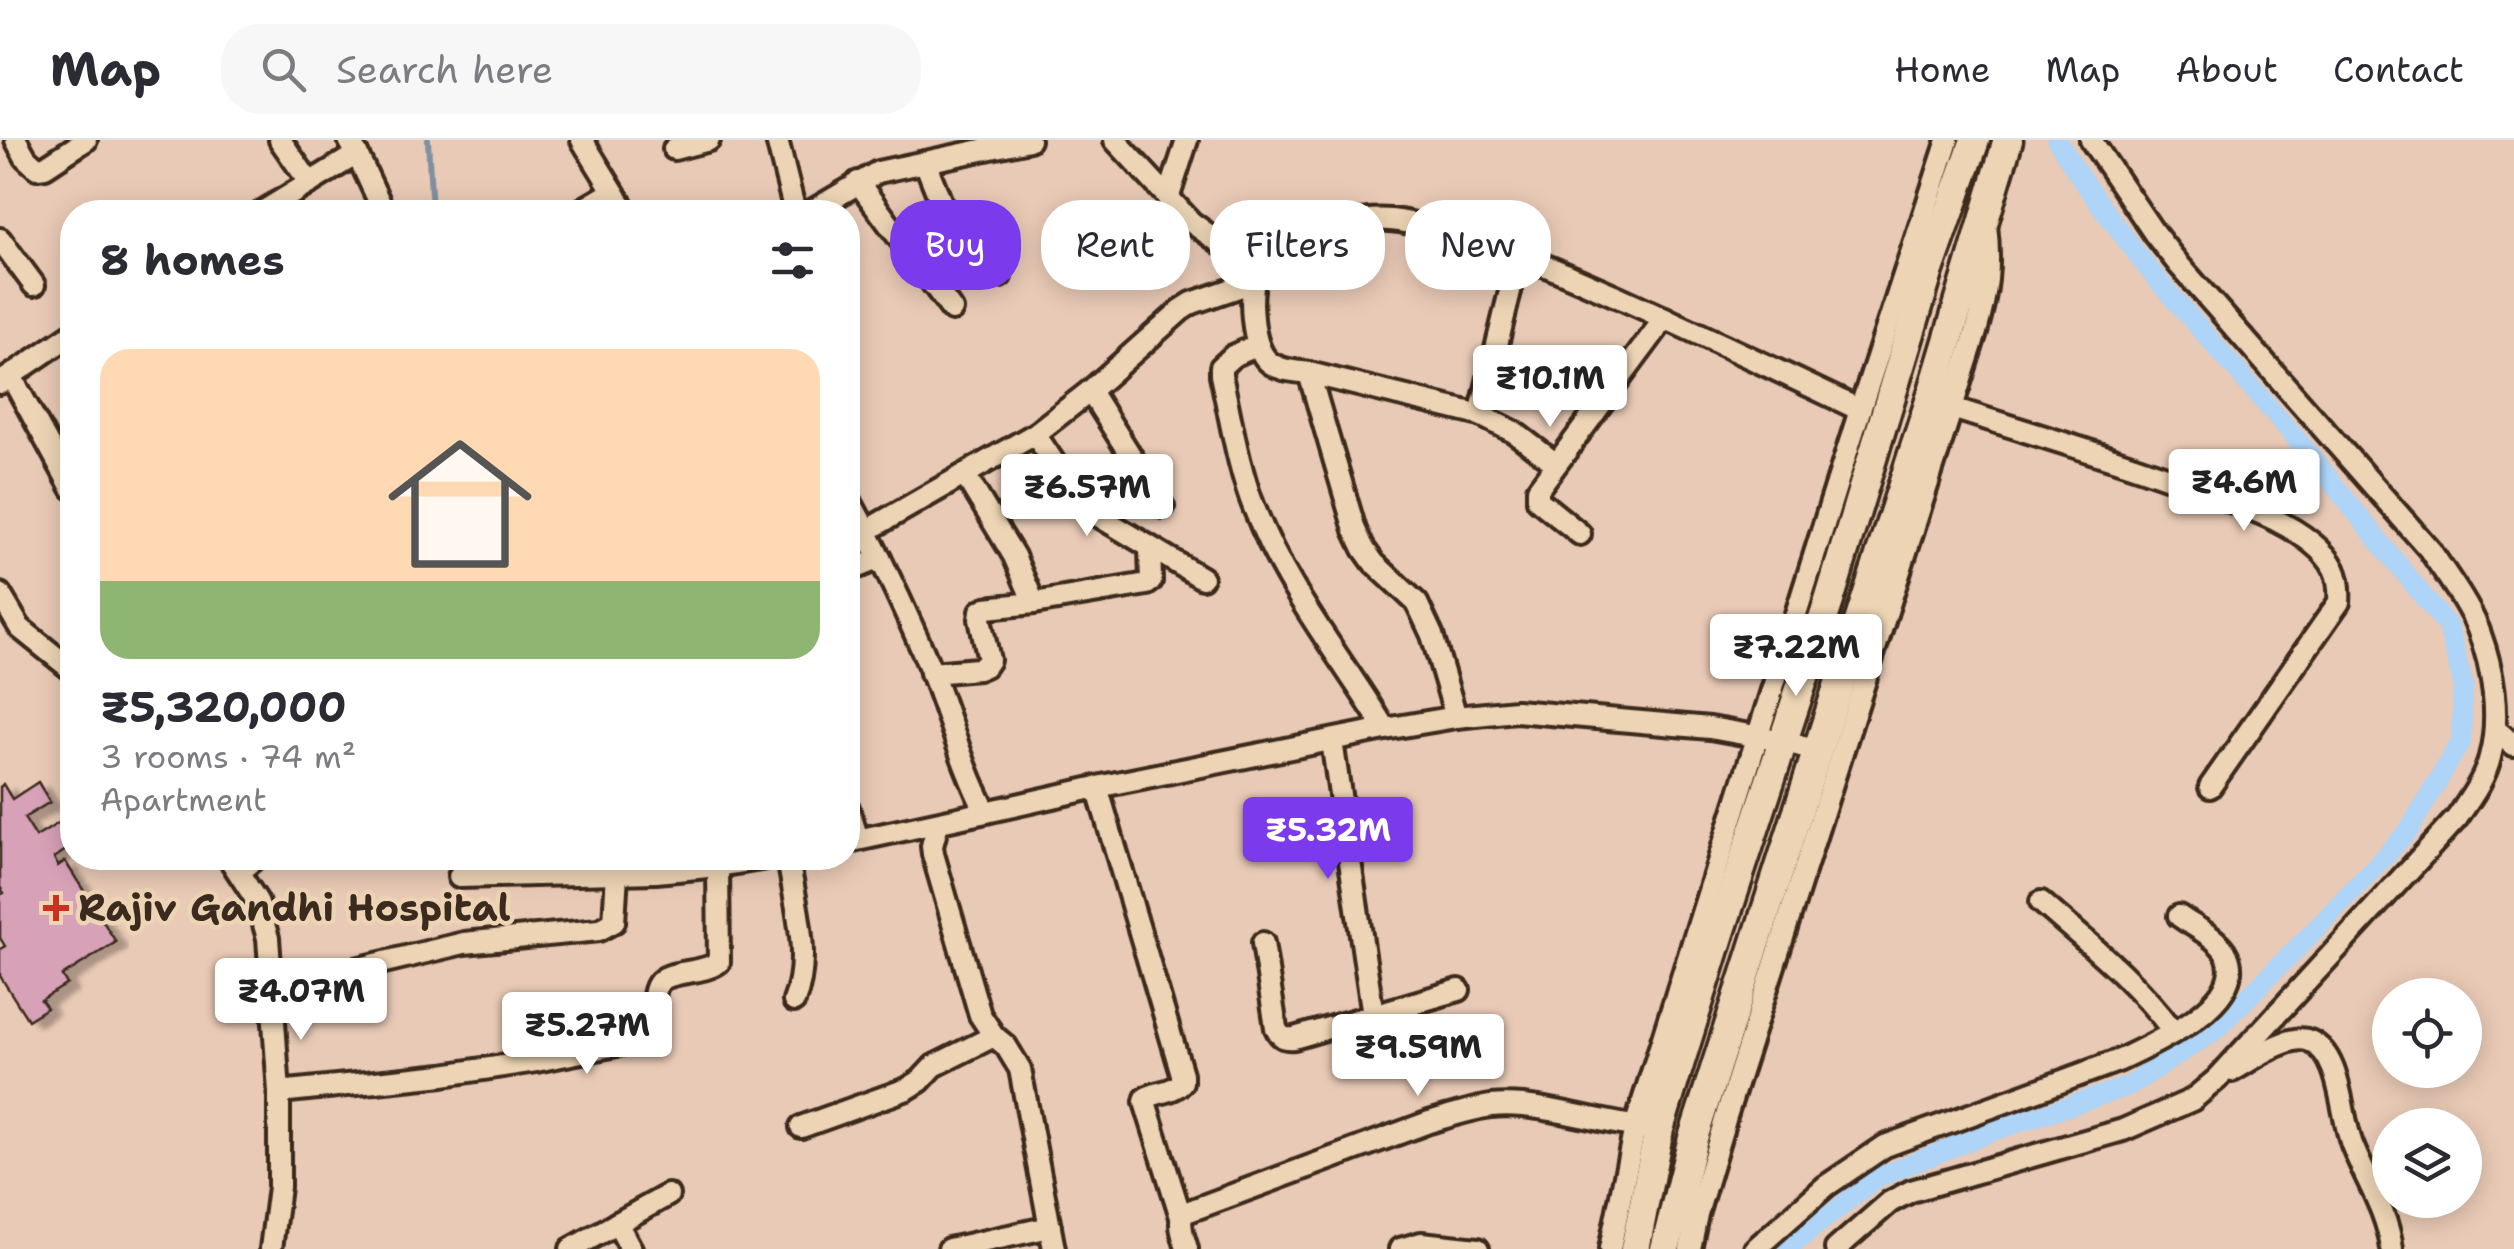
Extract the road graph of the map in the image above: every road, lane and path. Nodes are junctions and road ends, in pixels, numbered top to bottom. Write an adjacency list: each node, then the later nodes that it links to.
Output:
1 (16, 140): 2 (street)
2 (86, 140)
3 (280, 140): 18 (street)
4 (582, 140): 19 (street)
5 (709, 140): 15 (street)
6 (777, 140): 25 (street)
7 (1029, 140): 16 (street)
8 (1115, 140): 20 (street)
9 (1186, 140): 20 (street)
10 (1948, 140): 44 (street)
11 (1975, 140): 65 (highway)
12 (2008, 140): 28 (highway)
13 (2092, 140): 64 (street)
14 (353, 147): 18 (street); 22 (street)
15 (674, 149)
16 (925, 162): 17 (street); 27 (street)
17 (858, 182): 26 (street); 36 (street)
18 (310, 183): 21 (street)
19 (612, 192): 23 (street); 24 (street)
20 (1168, 199): 29 (street)
21 (282, 200)
22 (378, 200)
23 (598, 200)
24 (618, 200)
25 (793, 200)
26 (829, 200)
27 (940, 200)
28 (1985, 218): 43 (street); 68 (highway)
29 (1210, 235)
30 (0, 239): 32 (street)
31 (1551, 268): 37 (street)
32 (34, 286)
33 (1230, 290): 42 (street)
34 (1252, 290): 39 (street)
35 (1510, 290): 45 (street)
36 (952, 310)
37 (1666, 318): 44 (street); 47 (street)
38 (60, 342): 41 (street)
39 (1258, 345): 40 (street); 63 (street)
40 (1309, 373): 45 (street); 62 (street)
41 (5, 380): 48 (street)
42 (1090, 391): 46 (street); 50 (street)
43 (1952, 408): 69 (street); 108 (street)
44 (1860, 410): 65 (street)
45 (1480, 414): 47 (street)
46 (1035, 434): 49 (street); 54 (street)
47 (1556, 464): 53 (street)
48 (60, 469)
49 (965, 475): 52 (street); 59 (street)
50 (1163, 508)
51 (860, 520): 52 (street)
52 (866, 531): 55 (street)
53 (1580, 534)
54 (1150, 548): 57 (street); 59 (street)
55 (880, 558): 56 (street); 61 (street)
56 (860, 566)
57 (1202, 578)
58 (0, 594): 60 (street)
59 (1034, 603): 61 (street)
60 (60, 660)
61 (932, 672): 71 (street)
62 (1456, 717): 63 (street); 65 (street)
63 (1385, 729): 66 (street)
64 (2495, 729): 67 (street); 89 (street)
65 (1771, 739): 68 (street); 92 (highway)
66 (1332, 741): 70 (street); 86 (street)
67 (2514, 746)
68 (1817, 751): 107 (highway)
69 (2210, 786)
70 (1097, 787): 71 (street); 94 (street)
71 (986, 812): 72 (street)
72 (938, 823): 73 (street); 88 (street)
73 (860, 840)
74 (237, 870): 83 (street)
75 (631, 870): 78 (street)
76 (718, 870): 90 (street)
77 (790, 870): 85 (street)
78 (617, 873): 79 (street); 83 (street)
79 (459, 877)
80 (2041, 902): 87 (street)
81 (2179, 916): 87 (street)
82 (1263, 943): 86 (street)
83 (272, 989): 90 (street)
84 (1459, 990): 86 (street)
85 (794, 1001)
86 (1373, 1016)
87 (2174, 1031): 109 (street)
88 (994, 1036): 91 (street); 96 (street)
89 (2217, 1078): 110 (street); 111 (street)
90 (279, 1092): 97 (street)
91 (801, 1127)
92 (1648, 1128): 94 (street); 105 (street); 106 (highway)
93 (668, 1195): 95 (street)
94 (1181, 1217): 102 (street)
95 (617, 1223): 98 (street); 99 (street)
96 (1050, 1227): 100 (street); 101 (street)
97 (271, 1249)
98 (571, 1249)
99 (631, 1249)
100 (949, 1249)
101 (1054, 1249)
102 (1186, 1249)
103 (1400, 1249): 104 (street)
104 (1478, 1249)
105 (1610, 1249)
106 (1634, 1249)
107 (1665, 1249)
108 (1690, 1249)
109 (1755, 1249)
110 (1836, 1249)
111 (2392, 1249)

